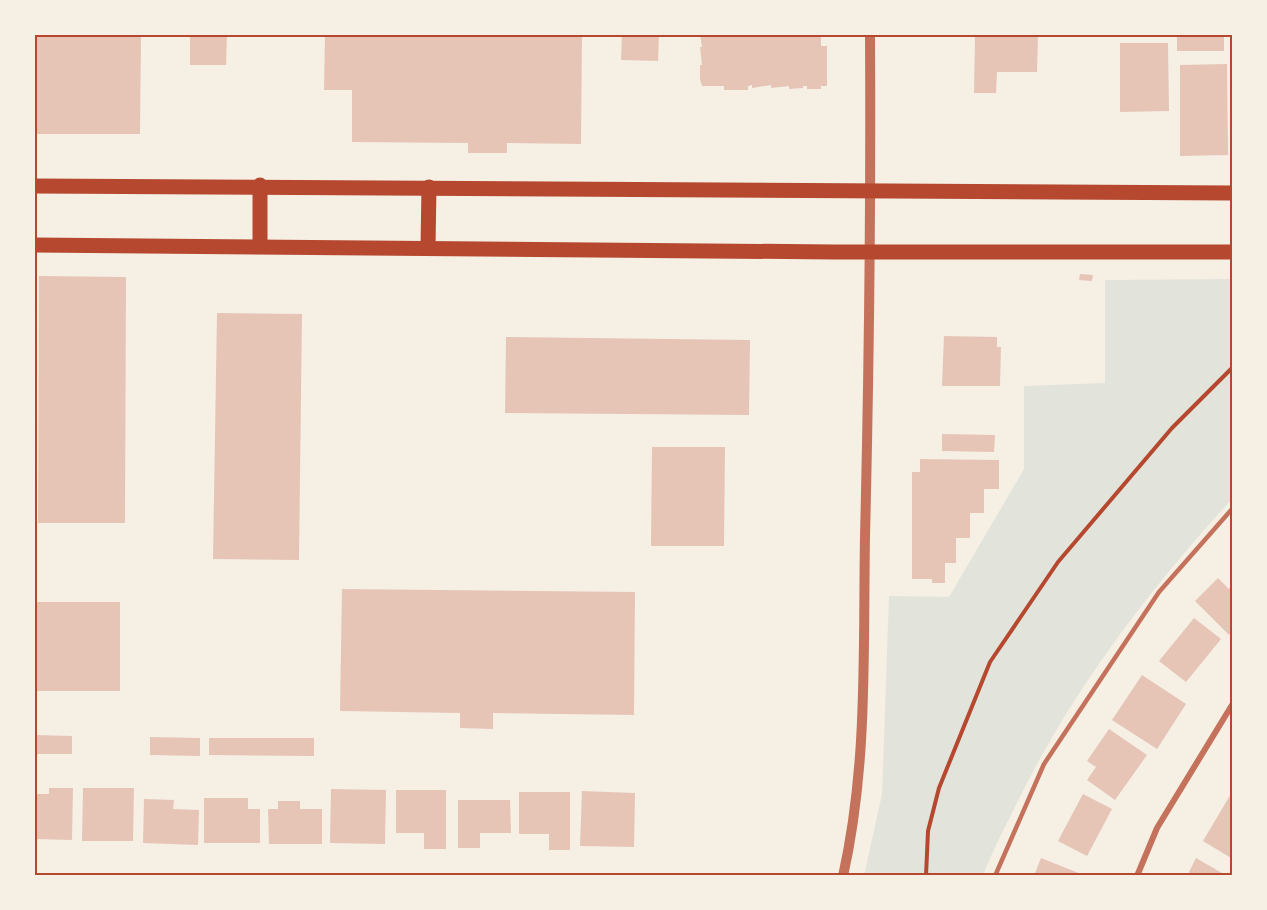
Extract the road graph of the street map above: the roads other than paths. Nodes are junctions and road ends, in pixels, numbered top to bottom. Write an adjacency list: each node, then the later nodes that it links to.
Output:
1 (870, 34): 5 (street)
2 (260, 185): 3 (main road); 4 (main road); 8 (main road)
3 (34, 186)
4 (429, 187): 5 (main road); 9 (main road)
5 (872, 192): 6 (main road); 10 (street)
6 (1233, 193)
7 (34, 245): 8 (main road)
8 (260, 246): 9 (main road)
9 (428, 247): 10 (main road)
10 (871, 252): 11 (main road); 14 (street)
11 (1233, 252)
12 (1233, 509): 15 (lane)
13 (1233, 705): 16 (street)
14 (843, 876)
15 (995, 876)
16 (1137, 876)

